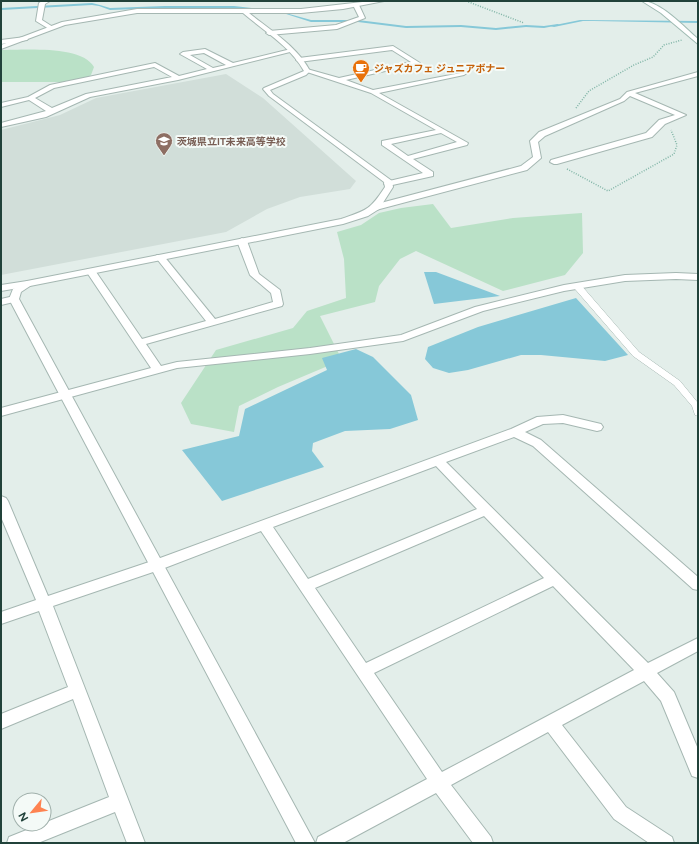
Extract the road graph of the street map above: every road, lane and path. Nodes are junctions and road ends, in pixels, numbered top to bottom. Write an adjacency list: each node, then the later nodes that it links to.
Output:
1 (47, 1): 8 (street)
2 (381, 1): 5 (street)
3 (466, 1): 7 (path)
4 (645, 1): 11 (street)
5 (356, 5): 6 (street); 9 (street)
6 (244, 11): 8 (street); 9 (street)
7 (524, 23)
8 (51, 28): 10 (street)
9 (270, 33): 14 (street)
10 (25, 39): 12 (street); 13 (street)
11 (696, 41): 29 (path)
12 (1, 42)
13 (1, 47)
14 (291, 51): 15 (street); 16 (street)
15 (299, 60): 18 (street); 22 (street)
16 (232, 65): 17 (street); 17 (street)
17 (213, 70): 21 (street)
18 (307, 71): 22 (street); 34 (street)
19 (464, 73): 23 (street)
20 (698, 74): 24 (street)
21 (178, 78): 25 (street); 27 (street)
22 (339, 80): 23 (street)
23 (373, 92): 31 (street)
24 (629, 93): 28 (street); 29 (street)
25 (30, 98): 26 (street); 27 (street)
26 (1, 105)
27 (51, 111): 30 (street)
28 (665, 121): 33 (street); 33 (path)
29 (566, 124): 35 (street)
30 (1, 125)
31 (442, 131): 32 (street); 32 (street)
32 (408, 158): 34 (street)
33 (554, 162)
34 (388, 184): 35 (street)
35 (376, 208): 36 (street)
36 (242, 241): 37 (street); 45 (street)
37 (160, 258): 38 (street); 45 (street)
38 (91, 271): 40 (street); 46 (street)
39 (698, 277): 41 (street)
40 (27, 284): 42 (street); 43 (street)
41 (578, 286): 47 (street); 50 (lane)
42 (1, 288)
43 (14, 299): 44 (street); 48 (street)
44 (1, 302)
45 (212, 322): 46 (street)
46 (139, 343): 47 (street)
47 (158, 370): 48 (street)
48 (65, 394): 49 (street); 57 (street)
49 (1, 412)
50 (698, 413)
51 (597, 428): 52 (street)
52 (515, 432): 53 (street); 59 (street)
53 (438, 461): 55 (street); 56 (street)
54 (1, 501): 61 (street)
55 (486, 510): 58 (street); 60 (street)
56 (264, 525): 57 (street); 60 (street)
57 (157, 565): 61 (street); 74 (street)
58 (555, 580): 64 (street); 65 (street)
59 (698, 585)
60 (305, 586): 64 (street)
61 (44, 603): 62 (street); 66 (street)
62 (1, 618)
63 (698, 644): 65 (street)
64 (364, 671): 70 (street)
65 (646, 672): 68 (street); 69 (street)
66 (77, 690): 67 (street); 71 (street)
67 (1, 722)
68 (551, 723): 70 (street); 77 (street)
69 (698, 770)
70 (439, 782): 75 (street); 76 (street)
71 (120, 802): 72 (street); 73 (street)
72 (16, 843)
73 (136, 843)
74 (306, 843)
75 (326, 843)
76 (484, 843)
77 (665, 843)

